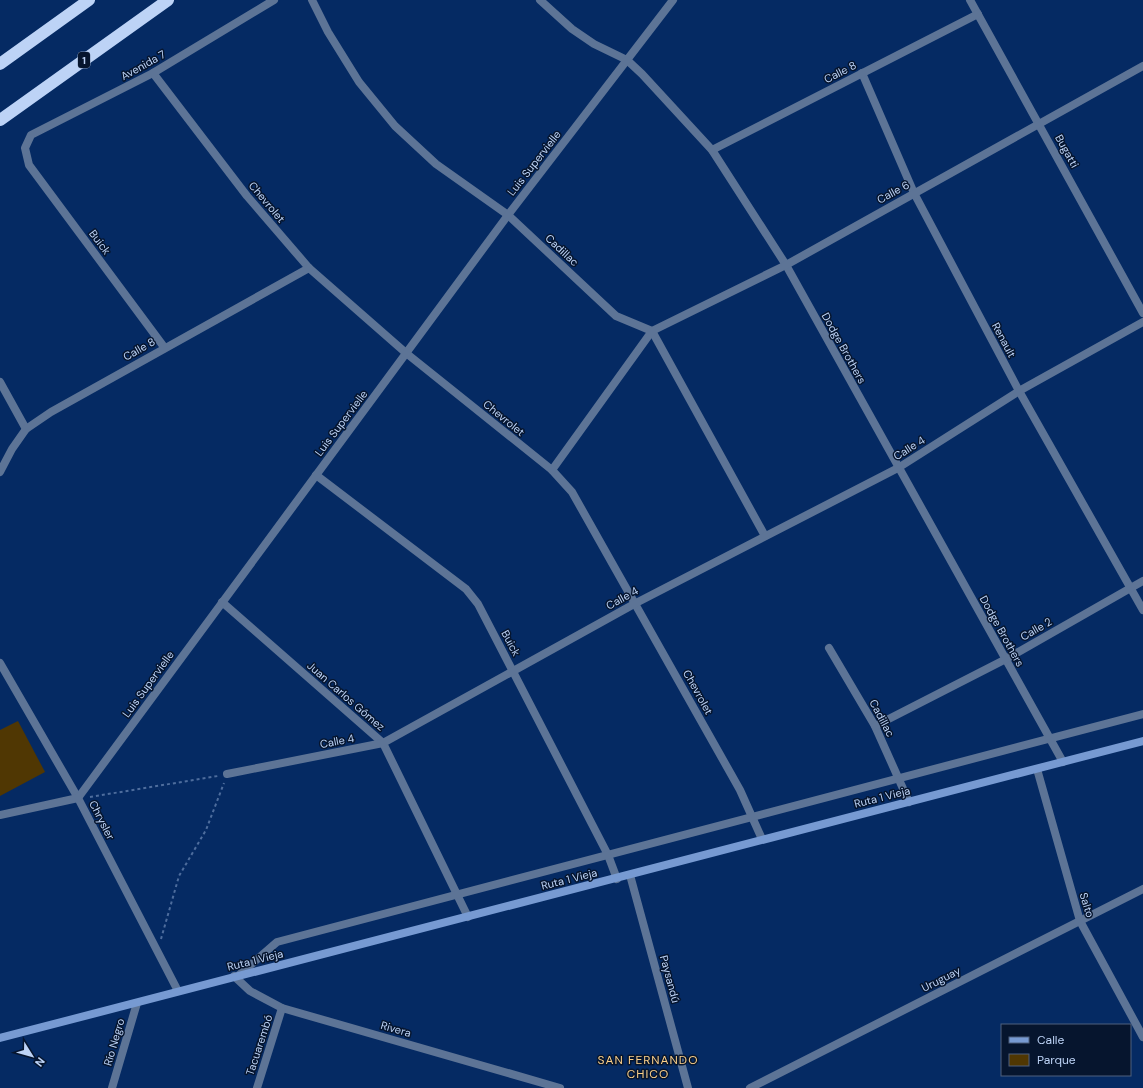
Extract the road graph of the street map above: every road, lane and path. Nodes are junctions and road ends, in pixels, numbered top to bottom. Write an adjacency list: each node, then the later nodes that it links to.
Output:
1 (89, 0): 10 (highway)
2 (168, 0): 14 (highway, 1)
3 (274, 0): 12 (street, Avenida 7)
4 (312, 0): 19 (street, Cadillac)
5 (540, 0): 9 (street, Dodge Brothers)
6 (673, 0): 9 (street, Luis Supervielle)
7 (970, 0): 8 (street, Bugatti)
8 (978, 14): 13 (street, Calle 8); 15 (street, Bugatti)
9 (627, 60): 17 (street, Dodge Brothers); 19 (street, Luis Supervielle)
10 (0, 64)
11 (1143, 66): 15 (street, Calle 6)
12 (153, 73): 16 (street, Avenida 7); 21 (street, Chevrolet)
13 (862, 73): 17 (street, Calle 8); 18 (street, Renault)
14 (0, 120)
15 (1039, 123): 18 (street, Calle 6); 22 (street, Bugatti)
16 (24, 148): 25 (street, Buick)
17 (712, 150): 20 (street, Dodge Brothers)
18 (914, 193): 20 (street, Calle 6); 28 (street, Renault)
19 (508, 215): 24 (street, Cadillac); 26 (street, Luis Supervielle)
20 (786, 265): 24 (street, Calle 6); 30 (street, Dodge Brothers)
21 (309, 268): 25 (street, Calle 8); 26 (street, Chevrolet)
22 (1143, 313)
23 (1143, 322): 28 (street, Calle 4)
24 (652, 331): 31 (street); 34 (street)
25 (164, 348): 29 (street, Calle 8)
26 (406, 353): 31 (street, Chevrolet); 33 (street, Luis Supervielle)
27 (0, 382): 29 (street)
28 (1019, 392): 30 (street, Calle 4); 36 (street, Renault)
29 (26, 429): 32 (street, Calle 8)
30 (898, 468): 34 (street, Calle 4); 41 (street, Dodge Brothers)
31 (552, 470): 38 (street, Chevrolet)
32 (0, 472)
33 (316, 475): 37 (street, Luis Supervielle); 43 (street, Buick)
34 (765, 536): 38 (street, Calle 4)
35 (1143, 582): 36 (street, Calle 2)
36 (1132, 588): 39 (street, Renault); 41 (street, Calle 2)
37 (222, 602): 48 (street, Juan Carlos Gómez); 53 (street, Luis Supervielle)
38 (636, 603): 43 (street, Calle 4); 56 (street, Chevrolet)
39 (1143, 610)
40 (829, 648): 45 (street, Cadillac)
41 (1006, 659): 45 (street, Calle 2); 46 (street, Dodge Brothers)
42 (0, 663): 53 (street, Chrysler)
43 (513, 671): 48 (street, Calle 4); 58 (street, Buick)
44 (1143, 714): 46 (street)
45 (875, 726): 52 (street, Cadillac)
46 (1050, 738): 49 (street, Dodge Brothers); 52 (street)
47 (1143, 741): 49 (street, Ruta 1 Vieja)
48 (383, 743): 51 (street, Calle 4); 62 (street, Juan Carlos Gómez)
49 (1063, 762): 50 (street, Ruta 1 Vieja)
50 (1037, 769): 54 (street, Ruta 1 Vieja); 64 (street, Salto)
51 (227, 774): 53 (path); 65 (path)
52 (898, 778): 54 (street, Cadillac); 56 (street)
53 (78, 798): 55 (street); 65 (street, Chrysler)
54 (909, 802): 57 (street, Ruta 1 Vieja)
55 (0, 815)
56 (752, 817): 57 (street, Chevrolet); 58 (street)
57 (762, 839): 59 (street, Ruta 1 Vieja)
58 (608, 855): 60 (street, Buick); 62 (street)
59 (630, 875): 60 (street, Ruta 1 Vieja); 75 (street, Paysandú)
60 (617, 878): 63 (street, Ruta 1 Vieja)
61 (1143, 889): 64 (street, Uruguay)
62 (458, 894): 63 (street, Juan Carlos Gómez); 66 (street)
63 (468, 916): 66 (street, Ruta 1 Vieja)
64 (1080, 921): 70 (street, Salto); 76 (street, Uruguay)
65 (158, 952): 67 (street, Chrysler)
66 (237, 976): 67 (street, Ruta 1 Vieja); 69 (street, Rivera)
67 (178, 991): 68 (street, Ruta 1 Vieja)
68 (137, 1002): 71 (street, Ruta 1 Vieja); 72 (street, Río Negro)
69 (282, 1008): 73 (street, Tacuarembó); 74 (street, Rivera)
70 (1143, 1037)
71 (0, 1038)
72 (112, 1088)
73 (256, 1088)
74 (560, 1088)
75 (688, 1088)
76 (750, 1088)

